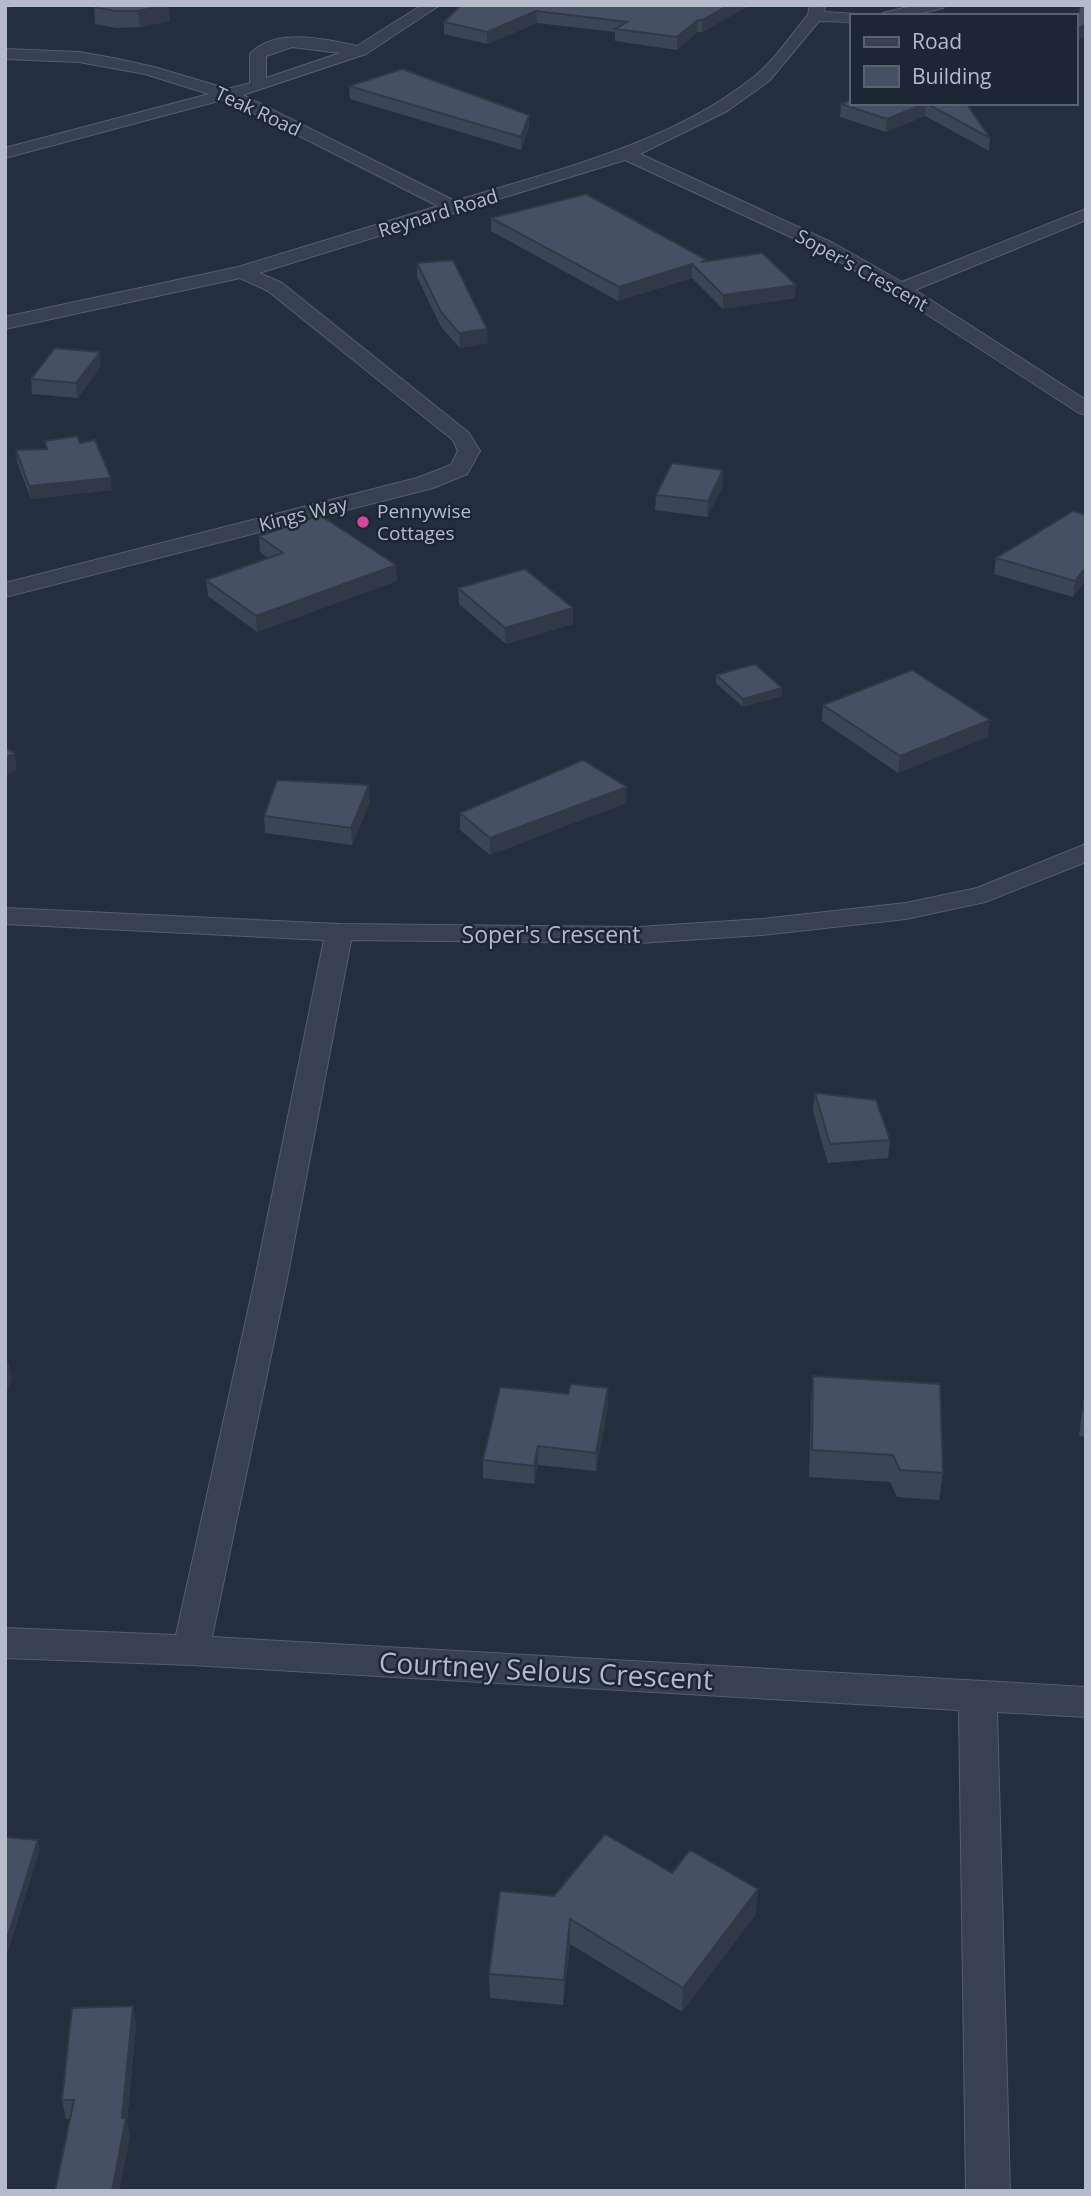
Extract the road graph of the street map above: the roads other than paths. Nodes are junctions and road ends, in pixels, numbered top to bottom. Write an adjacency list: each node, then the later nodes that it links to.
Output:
1 (433, 5): 6 (street)
2 (938, 5): 4 (street)
3 (817, 11): 5 (street); 11 (street, Reynard Road)
4 (897, 14)
5 (850, 17)
6 (360, 51): 8 (street); 8 (street)
7 (5, 54): 9 (street, Teak Road)
8 (258, 86): 9 (street)
9 (230, 95): 10 (street); 12 (street, Teak Road)
10 (5, 153)
11 (626, 154): 12 (street, Reynard Road); 15 (street, Soper's Crescent)
12 (455, 208): 14 (street, Reynard Road)
13 (1086, 215): 15 (street)
14 (242, 272): 16 (street, Reynard Road); 18 (street, Kings Way)
15 (901, 289): 17 (street, Soper's Crescent)
16 (5, 323)
17 (1086, 409)
18 (5, 590)
19 (1086, 852): 21 (street, Soper's Crescent)
20 (5, 916): 21 (street, Soper's Crescent)
21 (339, 932): 23 (street)
22 (5, 1643): 23 (street, Courtney Selous Crescent)
23 (191, 1650): 24 (street, Courtney Selous Crescent)
24 (978, 1694): 25 (street, Courtney Selous Crescent); 26 (street)
25 (1086, 1702)
26 (988, 2191)

